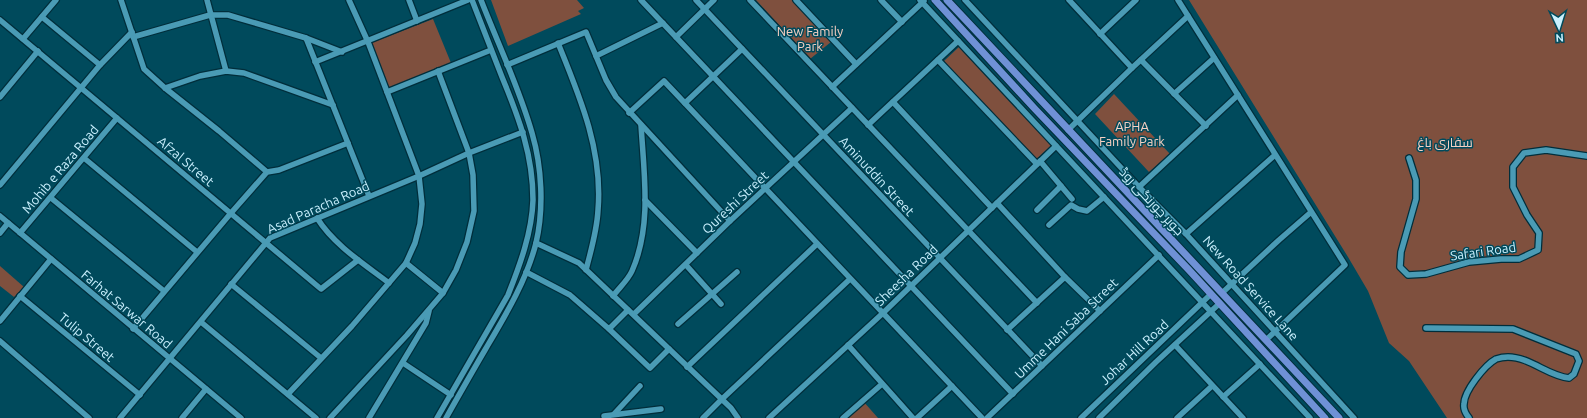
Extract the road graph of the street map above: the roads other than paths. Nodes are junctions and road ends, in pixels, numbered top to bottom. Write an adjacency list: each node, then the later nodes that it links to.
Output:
1 (56, 0): 25 (street)
2 (120, 0): 32 (street)
3 (207, 0): 23 (street)
4 (349, 0): 38 (street)
5 (409, 0): 27 (street)
6 (468, 0): 27 (street)
7 (472, 0): 31 (street)
8 (481, 0): 28 (street)
9 (642, 0): 30 (street)
10 (696, 0): 22 (street, Aminuddin Street)
11 (714, 0): 22 (street)
12 (750, 0): 56 (street)
13 (796, 0): 49 (street)
14 (881, 0): 29 (street)
15 (935, 0): 73 (main road, جوہر چورنگی روڈ)
16 (947, 0): 74 (main road, جوہر چورنگی روڈ)
17 (965, 0): 69 (street, New Road Service Lane)
18 (1069, 0): 33 (street)
19 (1136, 0): 33 (street)
20 (1178, 0): 24 (street)
21 (923, 1): 29 (street); 37 (street)
22 (705, 9): 34 (street); 40 (street, Aminuddin Street)
23 (210, 15): 32 (street); 35 (street); 53 (street)
24 (1188, 16): 45 (street); 47 (street)
25 (42, 17): 36 (street); 50 (street)
26 (0, 20): 36 (street, Afzal Street)
27 (417, 21): 38 (street)
28 (490, 22): 31 (street); 51 (street)
29 (902, 22): 49 (street)
30 (663, 23): 34 (street); 44 (street)
31 (482, 25): 41 (street)
32 (132, 34): 50 (street); 58 (street)
33 (1100, 34): 52 (street)
34 (676, 37): 55 (street)
35 (306, 38): 43 (street); 48 (street)
36 (24, 39): 42 (street, Afzal Street)
37 (958, 41): 46 (street); 77 (street)
38 (368, 42): 43 (street); 59 (street)
39 (558, 43): 44 (street); 51 (street); 127 (street)
40 (742, 49): 55 (street); 76 (street, Aminuddin Street)
41 (491, 50): 54 (street); 75 (street)
42 (38, 51): 57 (street, Afzal Street); 62 (street)
43 (342, 52): 48 (street)
44 (596, 56): 67 (street)
45 (1214, 58): 60 (street); 61 (street)
46 (938, 60): 63 (street); 86 (street)
47 (1141, 60): 52 (street); 60 (street)
48 (315, 62): 65 (street)
49 (856, 64): 56 (street)
50 (100, 65): 57 (street)
51 (507, 65): 117 (street)
52 (1132, 68): 69 (street)
53 (226, 71): 58 (street); 65 (street)
54 (438, 71): 59 (street); 80 (street)
55 (713, 76): 64 (street); 85 (street)
56 (832, 87): 66 (street)
57 (81, 88): 68 (street, Afzal Street); 89 (street)
58 (165, 88): 87 (street)
59 (387, 92): 88 (street)
60 (1174, 94): 72 (street)
61 (1238, 95): 72 (street); 81 (street)
62 (0, 98)
63 (893, 102): 71 (street); 99 (street)
64 (685, 103): 67 (street); 92 (street)
65 (333, 105): 78 (street)
66 (852, 108): 71 (street); 76 (street, Qureshi Street)
67 (629, 112): 70 (street)
68 (117, 118): 83 (street, Mohib e Raza Road); 101 (street, Afzal Street)
69 (1078, 120): 74 (street); 91 (street, New Road Service Lane)
70 (641, 125): 97 (street); 106 (street)
71 (868, 125): 110 (street)
72 (1206, 126): 91 (street)
73 (1054, 129): 77 (street); 109 (main road, جوہر چورنگی روڈ)
74 (1068, 130): 105 (main road, جوہر چورنگی روڈ)
75 (523, 132): 80 (street, Asad Paracha Road); 180 (street)
76 (823, 134): 85 (street, Qureshi Street); 122 (street, Aminuddin Street)
77 (1046, 136): 79 (street)
78 (348, 143): 87 (street); 93 (street)
79 (1056, 146): 86 (street, Sheesha Road); 94 (street)
80 (469, 153): 88 (street, Asad Paracha Road); 137 (street)
81 (1275, 155): 102 (street); 114 (street)
82 (1587, 156): 84 (street, Safari Road)
83 (84, 158): 95 (street, Mohib e Raza Road); 119 (street)
84 (1409, 158)
85 (794, 161): 92 (street, Qureshi Street); 135 (street)
86 (1038, 162): 90 (street); 98 (street, Sheesha Road)
87 (267, 172): 101 (street)
88 (419, 176): 93 (street, Asad Paracha Road); 125 (street)
89 (0, 185)
90 (1061, 186): 96 (street); 100 (street)
91 (1140, 187): 114 (street, New Road Service Lane)
92 (765, 188): 106 (street, Qureshi Street); 118 (street)
93 (369, 196): 104 (street, Asad Paracha Road)
94 (1104, 197): 108 (street); 121 (street)
95 (51, 198): 112 (street, Mohib e Raza Road); 136 (street)
96 (1072, 198)
97 (645, 200): 120 (street); 142 (street)
98 (997, 203): 99 (street, Sheesha Road); 130 (street)
99 (992, 208): 110 (street, Sheesha Road)
100 (1037, 210)
101 (231, 213): 116 (street, Afzal Street); 119 (street)
102 (1310, 213): 134 (street); 160 (street)
103 (0, 216): 107 (street, Farhat Sarwar Road)
104 (317, 218): 116 (street, Asad Paracha Road); 124 (street)
105 (1154, 220): 109 (main road); 113 (main road, جوہر چورنگی روڈ)
106 (730, 221): 120 (street, Qureshi Street)
107 (8, 223): 111 (street); 112 (street, Farhat Sarwar Road)
108 (1049, 225)
109 (1148, 228): 115 (main road, جوہر چورنگی روڈ)
110 (968, 231): 122 (street, Sheesha Road); 143 (street)
111 (0, 233)
112 (20, 233): 123 (street, Farhat Sarwar Road)
113 (1166, 233): 115 (main road); 138 (main road, جوہر چورنگی روڈ)
114 (1186, 234): 134 (street, New Road Service Lane)
115 (1160, 240): 140 (main road, جوہر چورنگی روڈ)
116 (266, 242): 124 (street, Afzal Street); 133 (street, Asad Paracha Road)
117 (536, 243): 127 (street); 128 (street)
118 (817, 244): 131 (street); 171 (street)
119 (197, 252): 136 (street)
120 (697, 253): 126 (street, Qureshi Street)
121 (1159, 255): 144 (street); 149 (street, Umme Hani Saba Street)
122 (940, 258): 135 (street, Sheesha Road); 159 (street, Aminuddin Street)
123 (51, 259): 141 (street); 157 (street, Farhat Sarwar Road)
124 (358, 260): 132 (street)
125 (406, 263): 132 (street); 137 (street)
126 (686, 265): 139 (street); 152 (street, Qureshi Street)
127 (586, 270): 142 (street)
128 (526, 272): 158 (street); 195 (street)
129 (737, 272): 139 (street)
130 (1065, 277): 143 (street); 149 (street)
131 (850, 279): 151 (street); 182 (street)
132 (389, 283): 166 (street)
133 (232, 284): 154 (street, Asad Paracha Road); 166 (street)
134 (1232, 284): 138 (street); 160 (street, New Road Service Lane)
135 (911, 286): 151 (street, Sheesha Road); 178 (street)
136 (164, 291): 157 (street)
137 (443, 292): 147 (street)
138 (1222, 293): 161 (main road, جوہر چورنگی روڈ)
139 (712, 294): 146 (street); 155 (street)
140 (1211, 294): 144 (street, Johar Hill Road); 145 (main road, جوہر چورنگی روڈ)
141 (20, 296): 153 (street); 179 (street, Tulip Street)
142 (613, 296): 148 (street)
143 (1037, 303): 159 (street)
144 (1203, 303): 150 (street); 204 (street, Johar Hill Road)
145 (1220, 303): 150 (street, Johar Hill Road); 209 (main road, جوہر چورنگی روڈ)
146 (721, 304)
147 (431, 307): 168 (street); 192 (street)
148 (628, 310): 152 (street); 158 (street)
149 (1100, 311): 170 (street, Umme Hani Saba Street)
150 (1211, 312): 163 (street, Johar Hill Road); 169 (street)
151 (883, 313): 164 (street, Sheesha Road); 174 (street)
152 (634, 314): 165 (street)
153 (0, 321)
154 (200, 322): 167 (street, Asad Paracha Road); 177 (street)
155 (678, 324)
156 (1426, 328): 212 (street)
157 (133, 329): 167 (street, Farhat Sarwar Road)
158 (609, 329): 165 (street)
159 (1008, 330): 170 (street, Aminuddin Street)
160 (1274, 331): 161 (street); 211 (street, New Road Service Lane)
161 (1266, 340): 210 (main road, جوہر چورنگی روڈ)
162 (0, 341): 187 (street)
163 (1175, 344): 175 (street); 205 (street, Johar Hill Road)
164 (848, 345): 172 (street); 198 (street, Sheesha Road)
165 (669, 349): 171 (street)
166 (321, 358): 177 (street)
167 (169, 359): 176 (street, Farhat Sarwar Road); 179 (street, Asad Paracha Road)
168 (403, 363): 180 (street); 193 (street)
169 (1260, 364): 181 (street); 208 (street)
170 (1042, 366): 178 (street, Umme Hani Saba Street)
171 (687, 367): 182 (street)
172 (882, 384): 199 (street); 200 (street)
173 (640, 386): 184 (street)
174 (952, 386): 201 (street); 202 (street)
175 (1212, 386): 181 (street); 206 (street)
176 (206, 389): 189 (street); 190 (street, Farhat Sarwar Road)
177 (288, 394): 191 (street)
178 (1013, 394): 203 (street, Umme Hani Saba Street)
179 (140, 395): 188 (street, Asad Paracha Road)
180 (451, 395): 194 (street)
181 (1223, 397): 207 (street)
182 (721, 400): 196 (street); 197 (street)
183 (661, 409): 185 (street)
184 (614, 414): 185 (street); 186 (street)
185 (632, 415)
186 (604, 416)
187 (89, 418)
188 (120, 418)
189 (182, 418)
190 (241, 418)
191 (316, 418)
192 (330, 418)
193 (369, 418)
194 (437, 418)
195 (446, 418)
196 (703, 418)
197 (738, 418)
198 (769, 418)
199 (843, 418)
200 (913, 418)
201 (917, 418)
202 (982, 418)
203 (987, 418)
204 (1081, 418)
205 (1099, 418)
206 (1178, 418)
207 (1243, 418)
208 (1310, 418)
209 (1325, 418)
210 (1339, 418)
211 (1354, 418)
212 (1469, 418)

